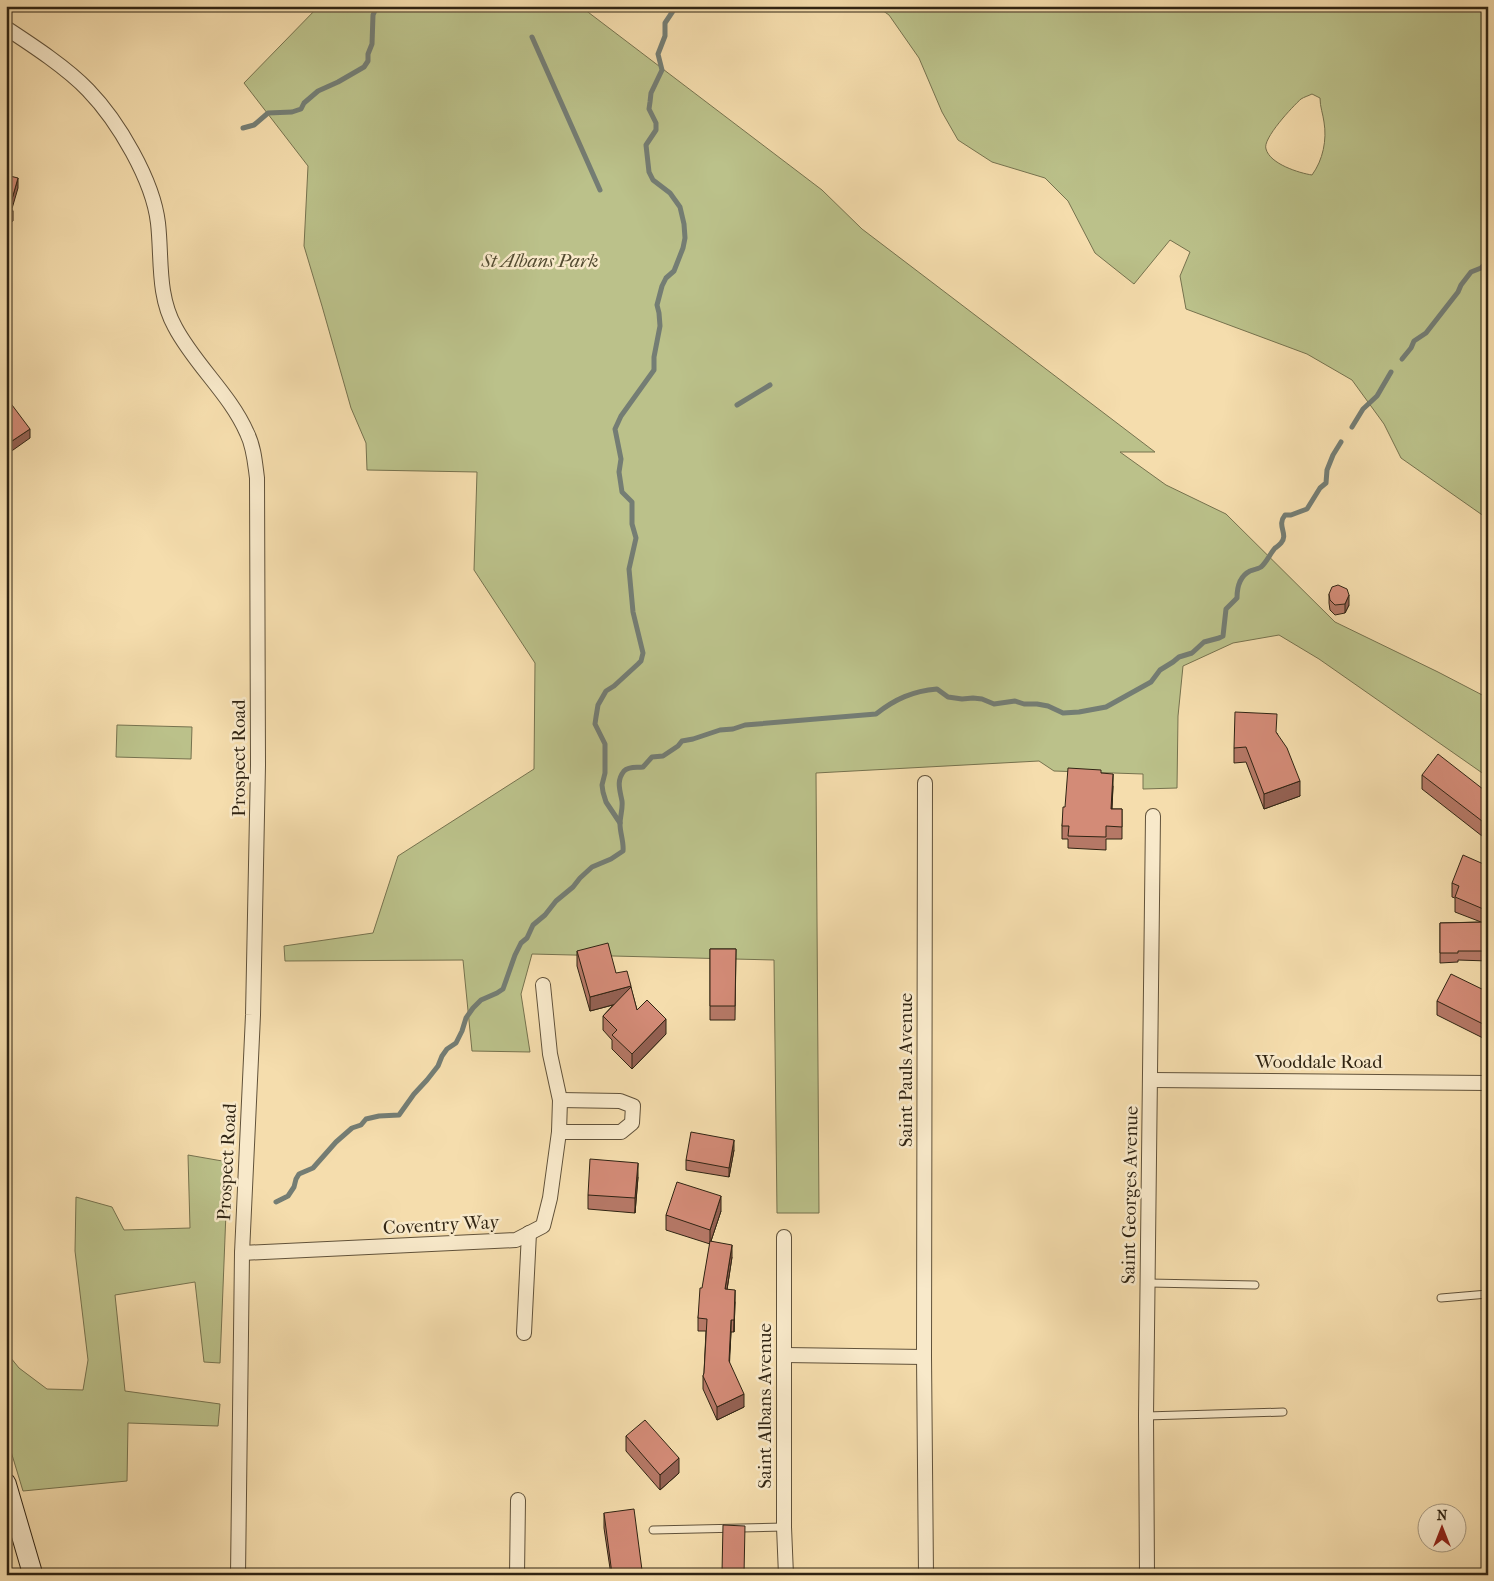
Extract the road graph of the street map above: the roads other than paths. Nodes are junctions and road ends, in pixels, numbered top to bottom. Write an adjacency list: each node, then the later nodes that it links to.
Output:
1 (6, 28): 11 (street, Prospect Road)
2 (925, 783): 18 (street, Saint Pauls Avenue)
3 (1153, 816): 5 (street, Saint Georges Avenue)
4 (543, 985): 7 (street, Coventry Way)
5 (1151, 1080): 6 (street, Wooddale Road); 12 (street, Saint Georges Avenue)
6 (1488, 1083)
7 (560, 1100): 8 (street, Coventry Way); 8 (street)
8 (560, 1132): 9 (street, Coventry Way)
9 (529, 1233): 11 (street, Coventry Way); 16 (street)
10 (784, 1237): 17 (street, Saint Albans Avenue)
11 (242, 1253): 26 (street, Prospect Road)
12 (1148, 1283): 13 (lane); 20 (street, Saint Georges Avenue)
13 (1255, 1285)
14 (1488, 1294): 15 (lane)
15 (1441, 1298)
16 (524, 1333)
17 (784, 1355): 18 (street); 23 (street, Saint Albans Avenue)
18 (924, 1358): 29 (street, Saint Pauls Avenue)
19 (1283, 1412): 20 (lane)
20 (1146, 1416): 30 (street, Saint Georges Avenue)
21 (6, 1483): 25 (street)
22 (518, 1500): 27 (street)
23 (784, 1527): 24 (lane); 28 (street, Saint Albans Avenue)
24 (653, 1530)
25 (33, 1575)
26 (238, 1575)
27 (517, 1575)
28 (786, 1575)
29 (926, 1575)
30 (1147, 1575)

